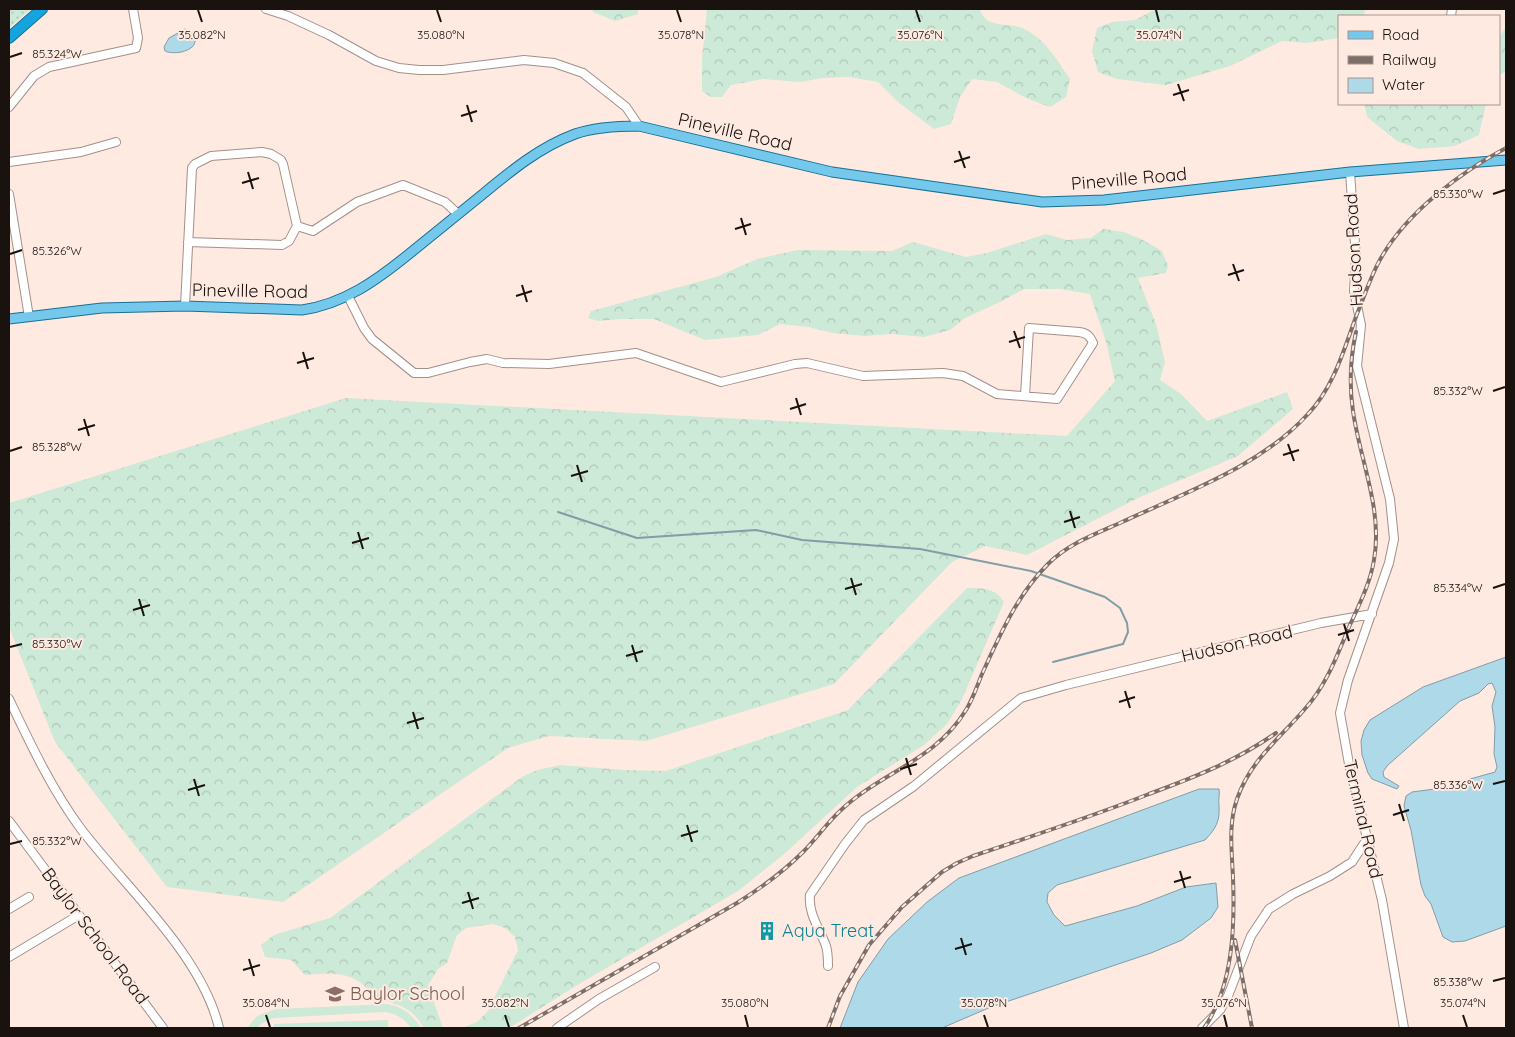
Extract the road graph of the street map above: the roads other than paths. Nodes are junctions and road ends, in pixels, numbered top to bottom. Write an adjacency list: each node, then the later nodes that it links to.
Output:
1 (42, 9): 4 (highway)
2 (133, 9): 5 (street)
3 (266, 9): 6 (street)
4 (9, 38)
5 (9, 107)
6 (640, 126): 10 (main road, Pineville Road); 12 (main road, Pineville Road)
7 (116, 142): 9 (street)
8 (1506, 160): 10 (main road, Pineville Road)
9 (9, 162)
10 (1350, 172): 20 (street, Hudson Road)
11 (9, 194): 17 (street)
12 (458, 214): 13 (street); 15 (main road, Pineville Road)
13 (297, 226): 14 (street); 14 (street)
14 (188, 242): 16 (street)
15 (348, 296): 16 (main road, Pineville Road); 19 (street)
16 (185, 306): 17 (main road, Pineville Road)
17 (29, 317): 18 (main road, Pineville Road)
18 (9, 319)
19 (1025, 396): 19 (street)
20 (1372, 614): 23 (street, Terminal Road); 28 (street, Hudson Road)
21 (9, 699): 31 (street)
22 (9, 821): 26 (street, Baylor School Road)
23 (1367, 839): 33 (street); 34 (street, Terminal Road)
24 (28, 897): 25 (street)
25 (9, 909)
26 (79, 915): 27 (street); 30 (street, Baylor School Road)
27 (9, 956)
28 (828, 966)
29 (655, 968): 32 (street)
30 (163, 1028)
31 (219, 1028)
32 (557, 1028)
33 (1202, 1028)
34 (1404, 1028)

